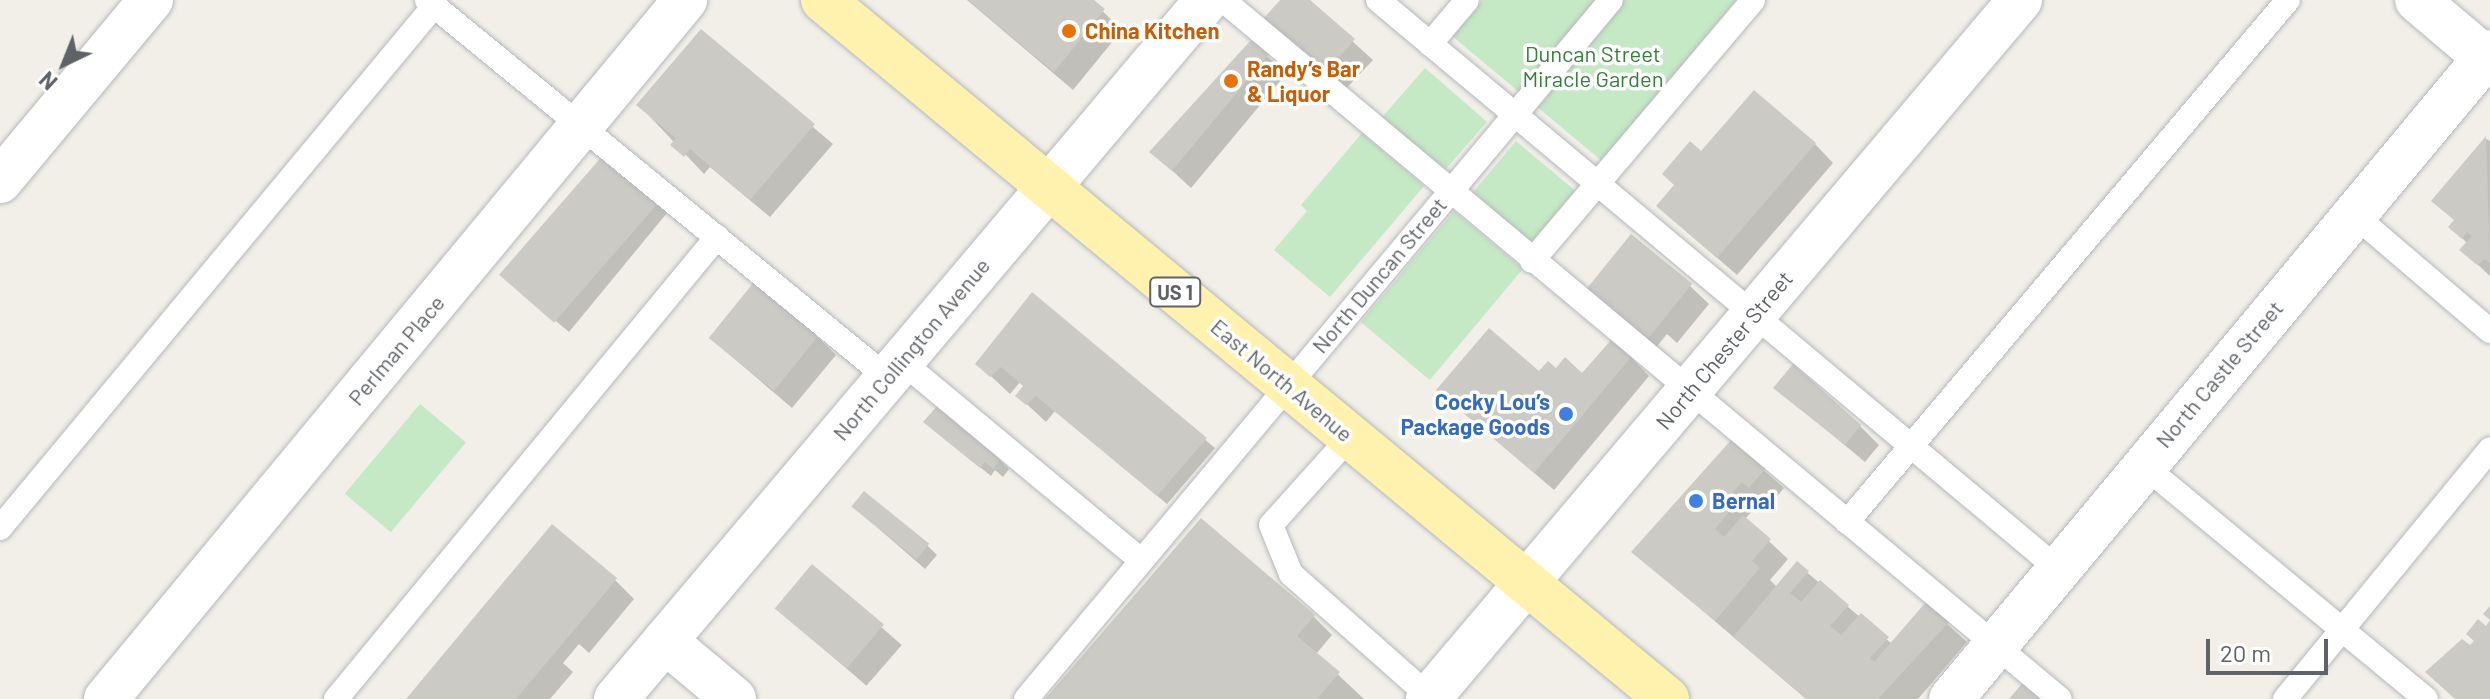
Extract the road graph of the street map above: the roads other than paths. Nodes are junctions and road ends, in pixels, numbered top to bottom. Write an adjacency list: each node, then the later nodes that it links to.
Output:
1 (151, 0): 17 (street)
2 (685, 0): 16 (street, Perlman Place)
3 (823, 0): 19 (main road, East North Avenue / US 1)
4 (1378, 0): 13 (lane)
5 (1467, 0): 13 (lane)
6 (1611, 0): 15 (lane, North Duncan Street)
7 (1753, 0): 18 (lane)
8 (2020, 0): 24 (street, North Chester Street)
9 (2288, 0): 30 (lane)
10 (2417, 0): 14 (street)
11 (1204, 2): 19 (street, North Collington Avenue); 20 (lane)
12 (431, 3): 16 (lane); 34 (lane)
13 (1430, 44): 15 (lane)
14 (2488, 57): 21 (street, North Castle Street)
15 (1513, 113): 18 (lane); 20 (lane, North Duncan Street)
16 (581, 127): 22 (lane); 42 (street, Perlman Place)
17 (0, 181)
18 (1598, 184): 23 (lane); 24 (lane)
19 (1048, 187): 26 (street, North Collington Avenue); 27 (main road, East North Avenue / US 1)
20 (1449, 191): 23 (lane); 27 (lane, North Duncan Street)
21 (2353, 214): 25 (lane); 32 (street, North Castle Street)
22 (717, 237): 26 (lane); 43 (lane)
23 (1532, 261): 28 (lane)
24 (1754, 314): 28 (street, North Chester Street); 30 (lane)
25 (2490, 331)
26 (895, 370): 35 (lane); 39 (street, North Collington Avenue)
27 (1288, 385): 29 (main road, East North Avenue / US 1); 35 (lane, North Duncan Street)
28 (1689, 391): 33 (lane); 37 (street, North Chester Street)
29 (1350, 437): 37 (main road, East North Avenue / US 1); 41 (lane)
30 (1912, 445): 33 (lane); 36 (lane)
31 (2490, 449): 38 (lane)
32 (2143, 465): 36 (street, North Castle Street); 38 (lane)
33 (1847, 522): 40 (lane)
34 (0, 528)
35 (1141, 560): 46 (lane, North Duncan Street)
36 (2058, 569): 40 (street, North Castle Street)
37 (1527, 583): 41 (street, North Chester Street); 47 (main road, East North Avenue / US 1)
38 (2342, 629): 50 (lane); 51 (lane)
39 (665, 641): 44 (street, North Collington Avenue); 45 (street)
40 (1996, 646): 48 (street, North Castle Street); 49 (lane)
41 (1429, 698)
42 (106, 699)
43 (336, 699)
44 (616, 699)
45 (734, 699)
46 (1026, 699)
47 (1667, 699)
48 (1951, 699)
49 (2060, 699)
50 (2285, 699)
51 (2426, 699)

